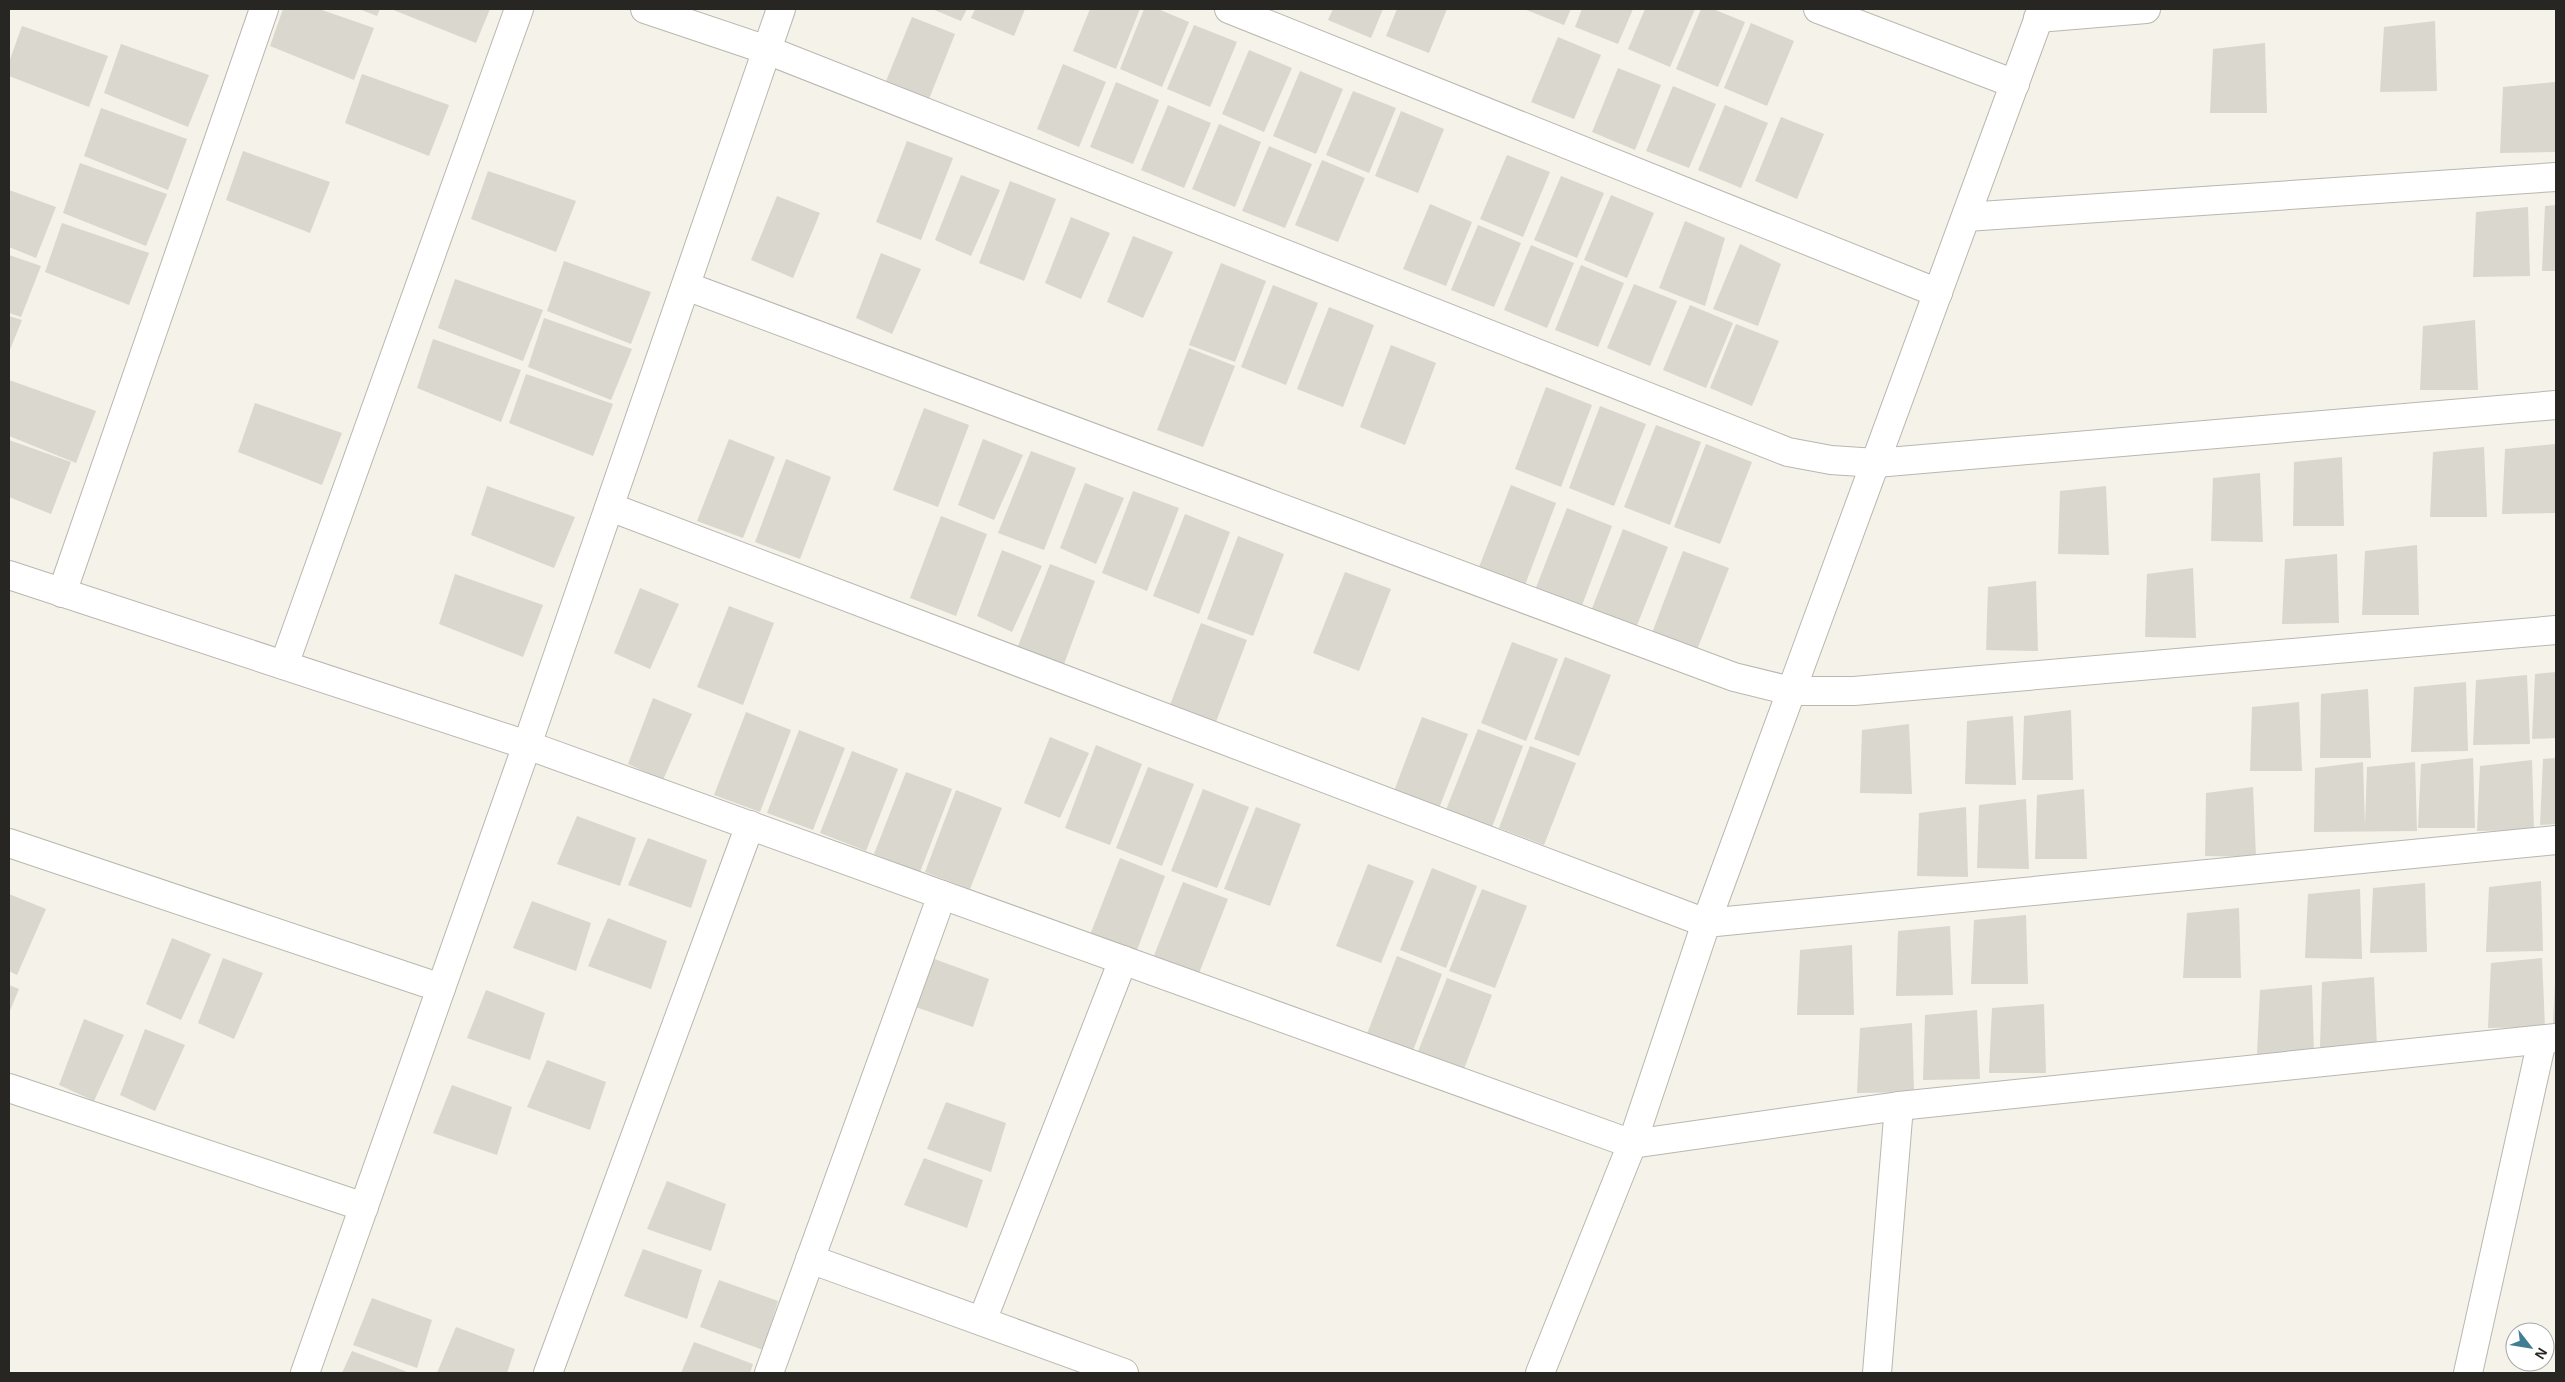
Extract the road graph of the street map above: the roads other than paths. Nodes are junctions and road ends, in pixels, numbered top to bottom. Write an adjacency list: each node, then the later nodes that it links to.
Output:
1 (264, 9): 19 (street)
2 (519, 9): 21 (street)
3 (645, 9): 9 (street)
4 (781, 9): 9 (street)
5 (1229, 9): 14 (street)
6 (1818, 9): 10 (street)
7 (2146, 9): 8 (street)
8 (2040, 14): 10 (street)
9 (767, 50): 13 (street); 16 (street)
10 (2015, 84): 12 (street)
11 (2556, 177): 12 (street)
12 (1966, 217): 14 (street)
13 (686, 286): 17 (street); 22 (street)
14 (1938, 293): 16 (street)
15 (2556, 405): 16 (street)
16 (1876, 463): 22 (street)
17 (610, 507): 23 (street); 28 (street)
18 (9, 575): 19 (street)
19 (62, 593): 21 (street)
20 (2556, 630): 22 (street)
21 (284, 666): 23 (street)
22 (1791, 691): 28 (street)
23 (527, 745): 24 (street); 30 (street)
24 (750, 826): 27 (street); 39 (street)
25 (2556, 840): 28 (street)
26 (9, 843): 30 (street)
27 (942, 895): 29 (street); 36 (street)
28 (1706, 923): 34 (street)
29 (1123, 960): 34 (street); 37 (street)
30 (441, 988): 35 (street)
31 (2549, 1039): 33 (street); 44 (street)
32 (9, 1088): 35 (street)
33 (1899, 1106): 34 (street); 43 (street)
34 (1632, 1144): 42 (street)
35 (364, 1207): 38 (street)
36 (810, 1259): 37 (street); 40 (street)
37 (982, 1321): 41 (street)
38 (305, 1373)
39 (548, 1373)
40 (769, 1373)
41 (1124, 1373)
42 (1540, 1373)
43 (1877, 1373)
44 (2468, 1373)

